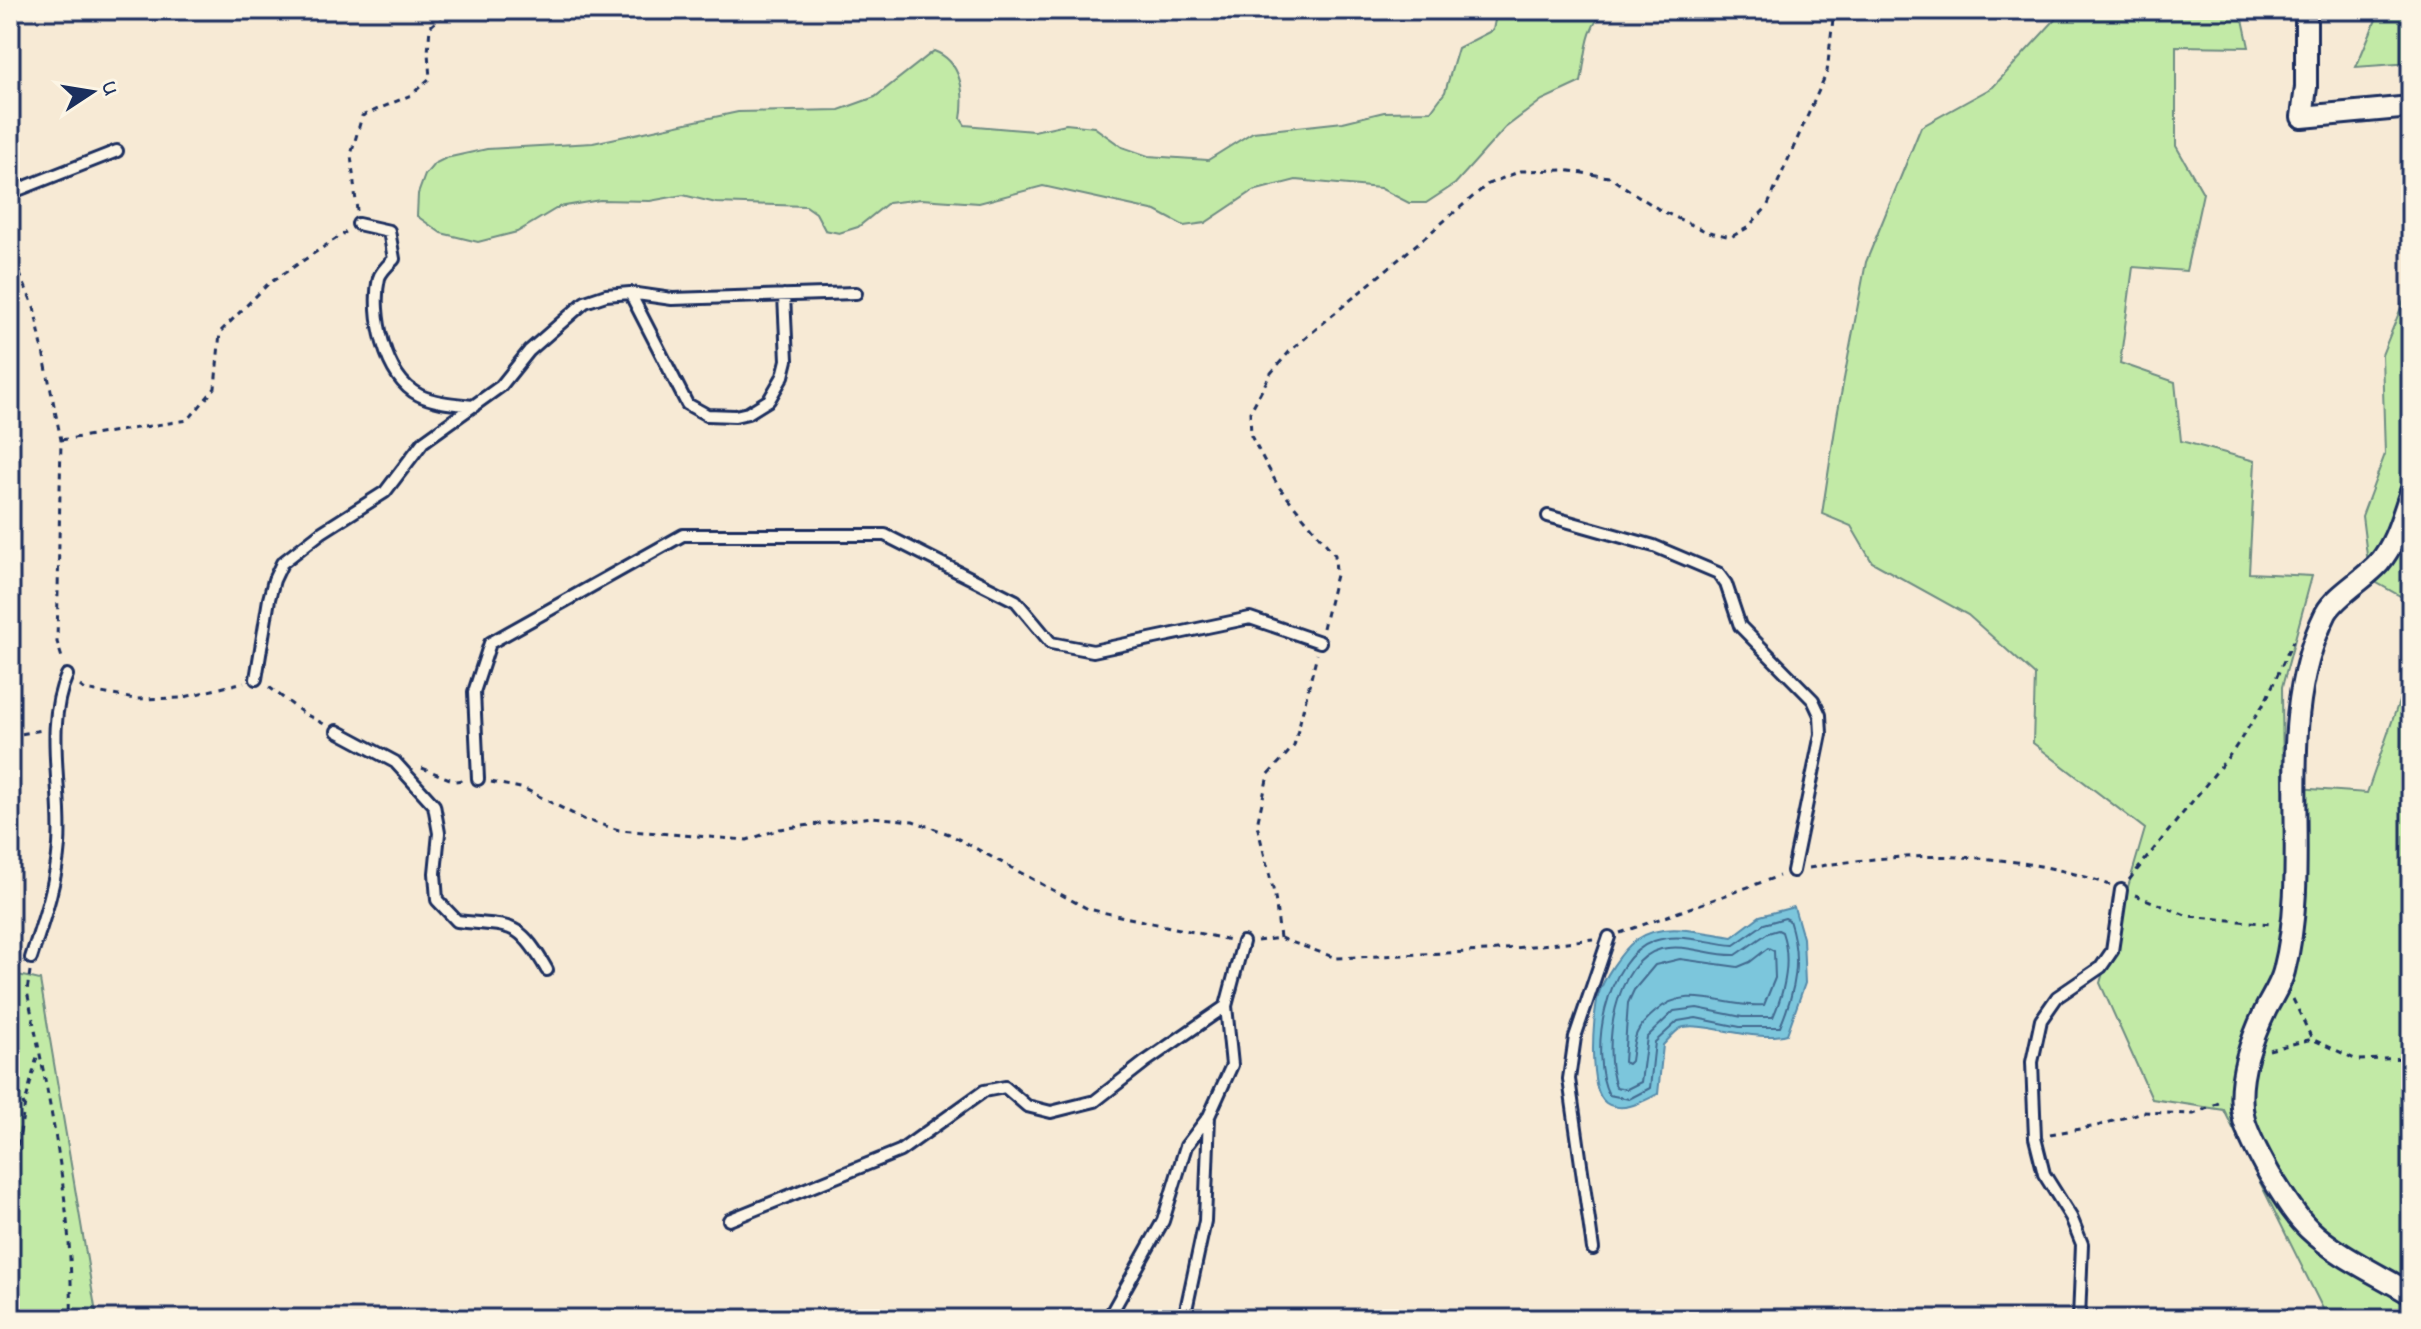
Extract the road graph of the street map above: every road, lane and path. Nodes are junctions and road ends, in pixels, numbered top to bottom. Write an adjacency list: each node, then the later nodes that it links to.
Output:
1 (448, 10): 7 (path)
2 (1834, 10): 17 (path)
3 (2306, 10): 4 (street)
4 (2411, 107)
5 (117, 151): 6 (lane)
6 (10, 193)
7 (358, 224): 12 (lane); 13 (path)
8 (10, 251): 13 (path)
9 (630, 293): 11 (lane); 11 (lane); 12 (lane)
10 (856, 293): 11 (lane)
11 (784, 295)
12 (474, 406): 19 (lane)
13 (61, 440): 18 (path)
14 (2411, 492): 27 (street)
15 (1548, 516): 25 (lane)
16 (2300, 635): 26 (path)
17 (1320, 642): 24 (lane); 29 (path)
18 (67, 675): 19 (path); 20 (lane)
19 (256, 679): 21 (path)
20 (57, 727): 22 (path); 31 (lane)
21 (337, 731): 32 (lane)
22 (10, 736)
23 (418, 767): 24 (path)
24 (478, 779): 30 (path)
25 (1793, 871): 26 (path); 28 (path)
26 (2121, 890): 27 (path); 43 (lane)
27 (2291, 926): 33 (street)
28 (1609, 937): 29 (path); 46 (lane)
29 (1280, 938): 30 (path)
30 (1243, 942): 34 (lane)
31 (31, 958): 36 (path)
32 (547, 970)
33 (2284, 973): 35 (path); 37 (street)
34 (1226, 1006): 42 (lane); 44 (lane)
35 (2312, 1039): 37 (path); 38 (path)
36 (39, 1050): 40 (path); 48 (path)
37 (2246, 1057): 39 (street)
38 (2411, 1058)
39 (2243, 1092): 43 (path); 47 (street)
40 (25, 1104): 41 (path); 45 (path)
41 (10, 1107)
42 (1209, 1116): 49 (lane); 50 (lane)
43 (2035, 1138): 51 (lane)
44 (729, 1220)
45 (10, 1241)
46 (1593, 1249)
47 (2411, 1294)
48 (71, 1319)
49 (1108, 1319)
50 (1184, 1319)
51 (2079, 1319)

